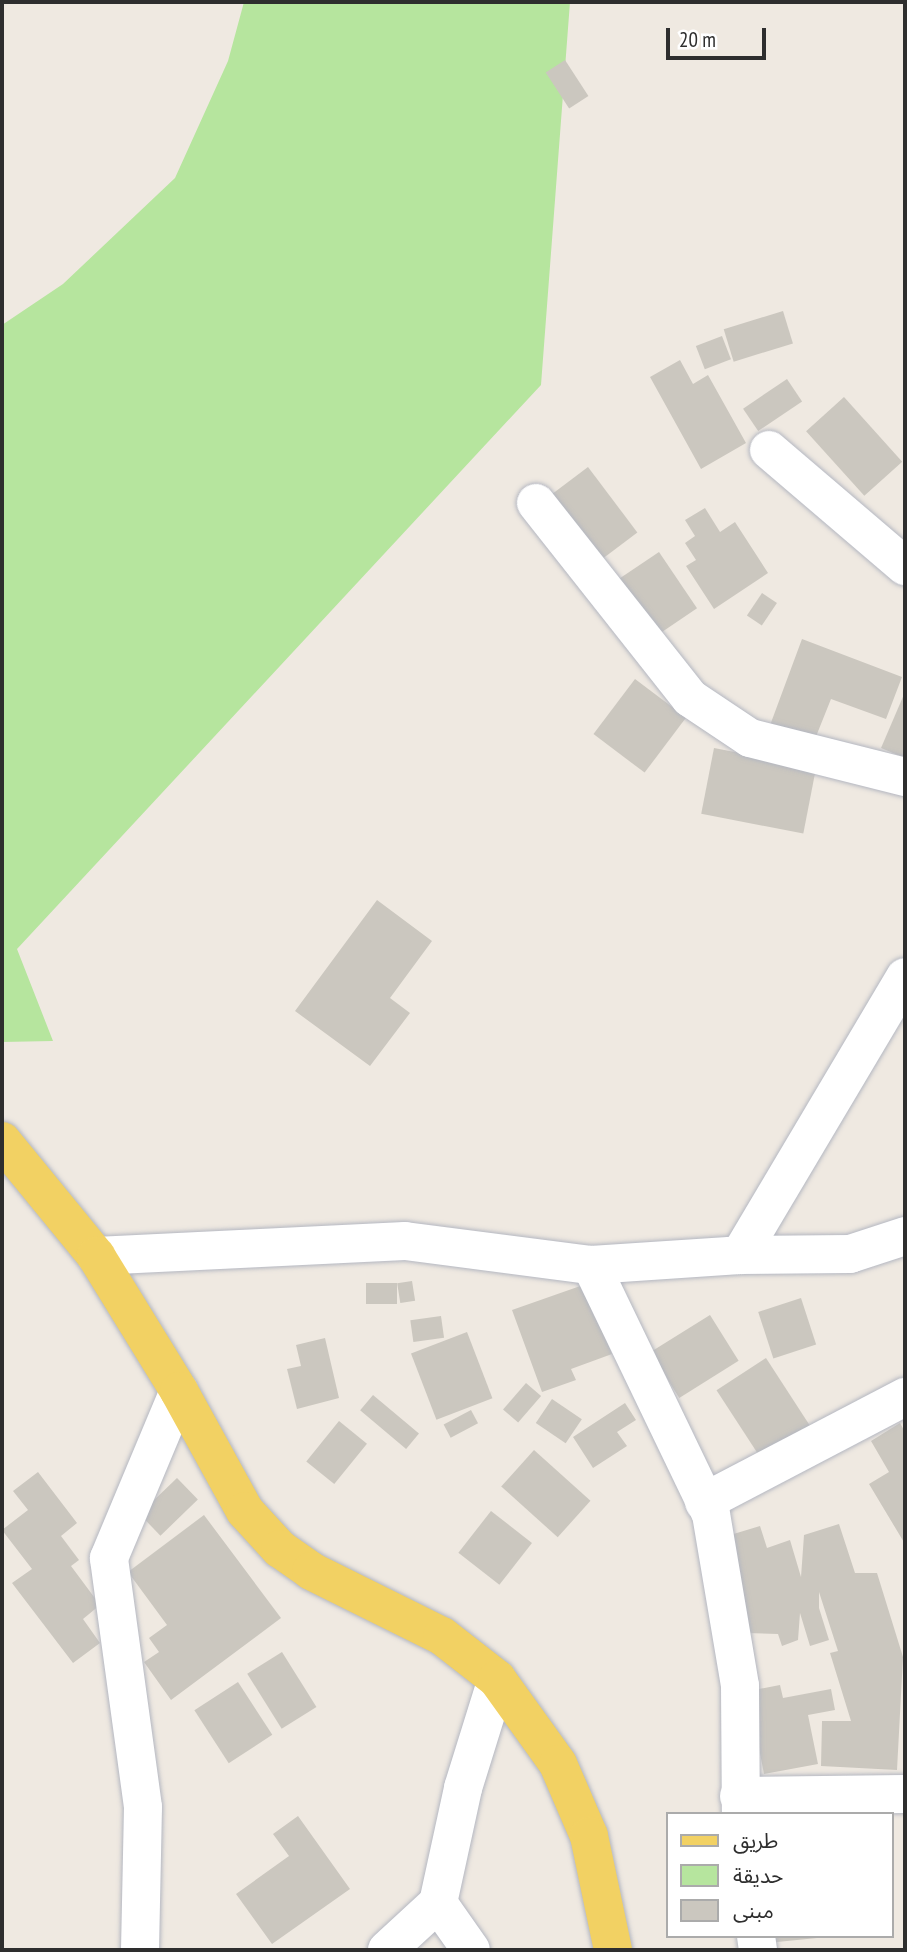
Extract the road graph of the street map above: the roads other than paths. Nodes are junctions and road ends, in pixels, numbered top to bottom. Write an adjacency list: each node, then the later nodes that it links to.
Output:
1 (769, 450): 3 (street)
2 (536, 503): 4 (street)
3 (905, 566)
4 (905, 778)
5 (905, 977): 8 (street)
6 (2, 1141): 9 (main road)
7 (905, 1236): 8 (street)
8 (740, 1255): 10 (street)
9 (96, 1256): 10 (street); 11 (main road)
10 (591, 1265): 13 (street)
11 (179, 1391): 14 (main road); 18 (street)
12 (905, 1397): 13 (street)
13 (704, 1502): 16 (street)
14 (497, 1679): 17 (street); 21 (main road)
15 (905, 1794): 16 (street)
16 (740, 1805)
17 (438, 1903): 19 (street); 20 (street)
18 (140, 1950)
19 (387, 1950)
20 (471, 1950)
21 (613, 1950)

